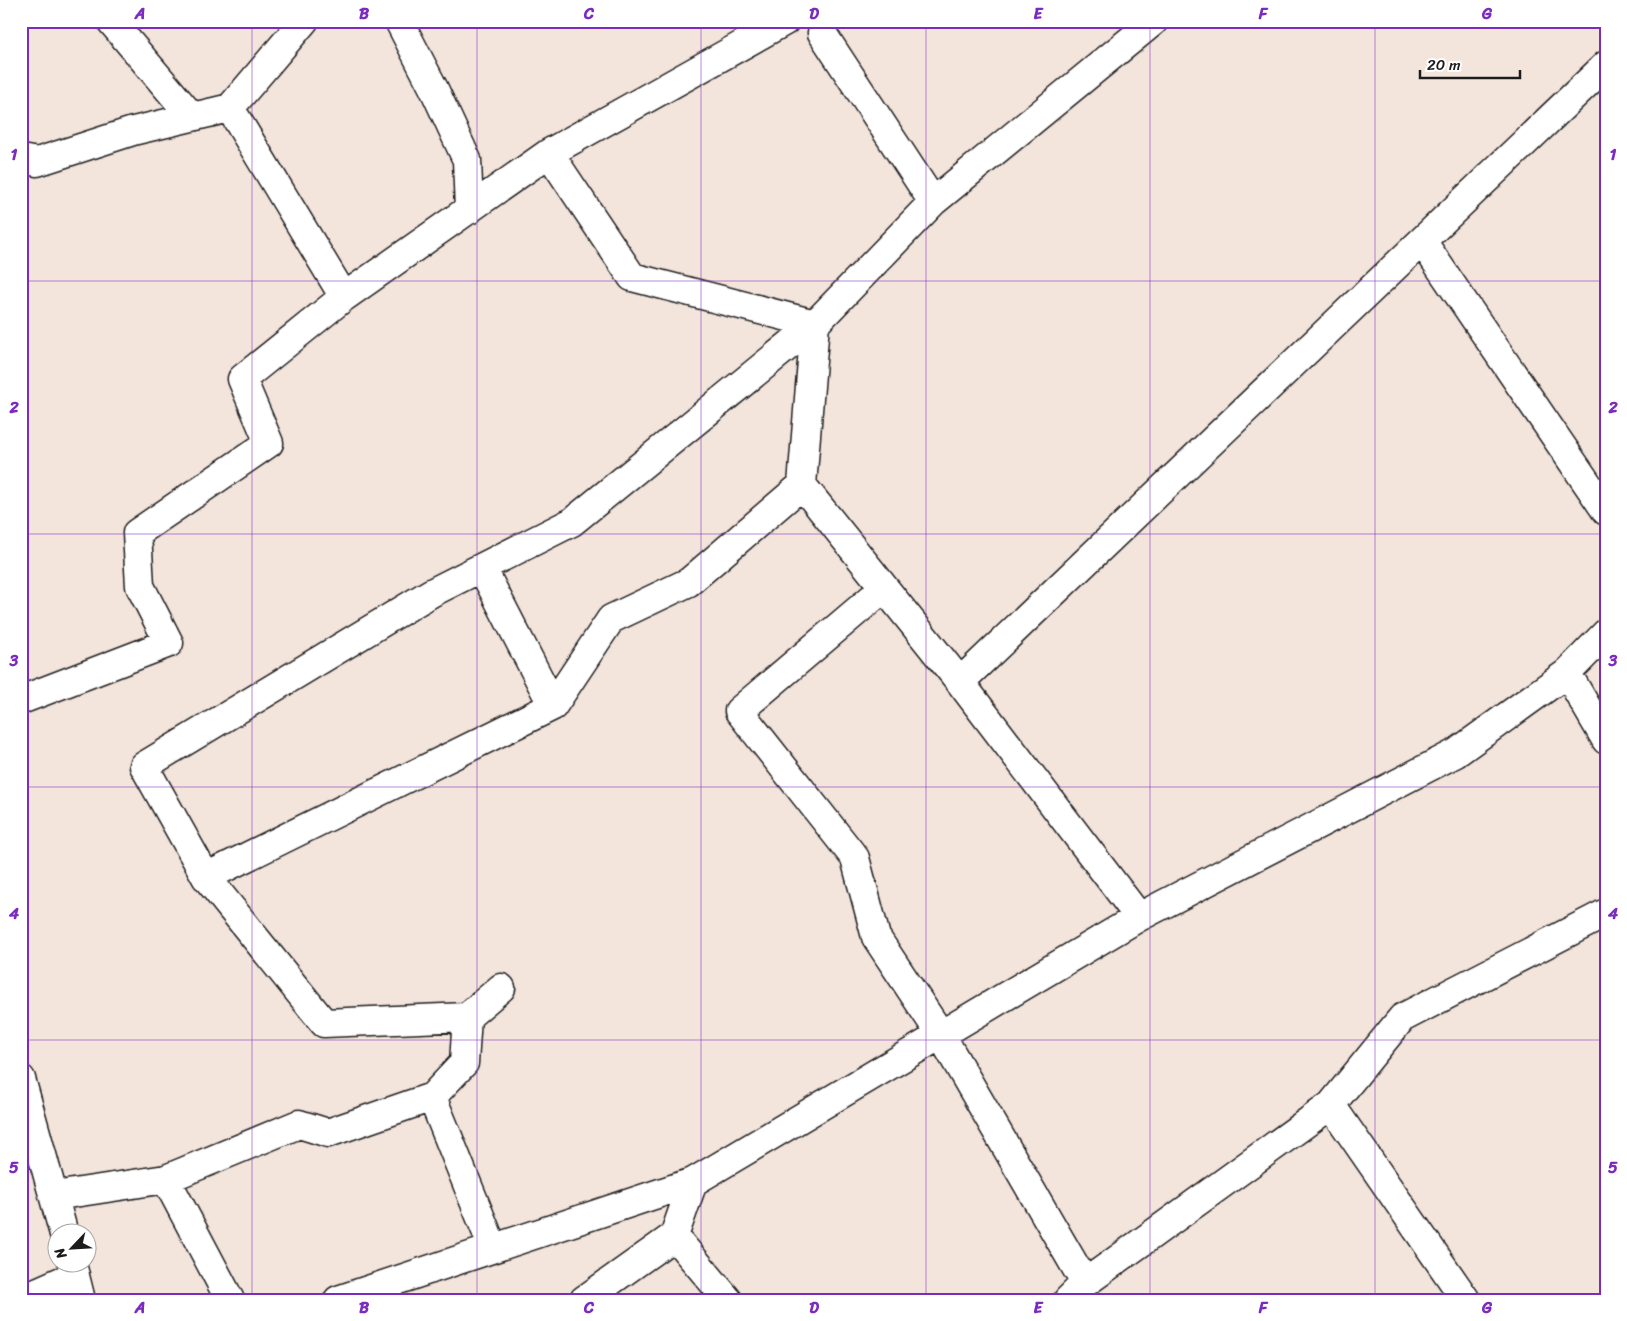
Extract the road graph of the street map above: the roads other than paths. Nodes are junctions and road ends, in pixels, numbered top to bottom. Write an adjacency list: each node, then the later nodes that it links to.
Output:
1 (111, 21): 9 (street)
2 (304, 21): 8 (street)
3 (399, 21): 13 (street)
4 (786, 21): 10 (street)
5 (826, 21): 12 (street)
6 (1154, 21): 12 (street)
7 (1606, 65): 14 (street)
8 (230, 108): 9 (street); 15 (street)
9 (192, 117): 11 (street)
10 (549, 153): 13 (street); 16 (street)
11 (21, 159)
12 (933, 202): 16 (street)
13 (469, 210): 15 (street)
14 (1422, 241): 18 (street); 23 (street)
15 (344, 297): 24 (street)
16 (815, 324): 17 (street); 19 (street)
17 (802, 485): 20 (street); 25 (street)
18 (1606, 511)
19 (482, 568): 25 (street); 27 (street)
20 (884, 588): 23 (street); 32 (street)
21 (1606, 633): 22 (street)
22 (1567, 673): 26 (street); 29 (street)
23 (960, 682): 29 (street)
24 (21, 700)
25 (554, 706): 27 (street)
26 (1606, 740)
27 (206, 877): 31 (street)
28 (1606, 913): 35 (street)
29 (1139, 917): 32 (street)
30 (501, 988): 31 (street)
31 (467, 1017): 34 (street)
32 (941, 1035): 37 (street); 43 (street)
33 (21, 1080): 38 (street)
34 (432, 1097): 36 (street); 41 (street)
35 (1331, 1104): 43 (street); 49 (street)
36 (166, 1179): 38 (street); 45 (street)
37 (693, 1182): 40 (street); 41 (street)
38 (54, 1196): 39 (street)
39 (61, 1224)
40 (674, 1236): 47 (street); 48 (street)
41 (493, 1248): 46 (street)
42 (76, 1279): 44 (street)
43 (1076, 1291)
44 (21, 1299)
45 (230, 1300)
46 (338, 1300)
47 (584, 1300)
48 (728, 1300)
49 (1466, 1300)

